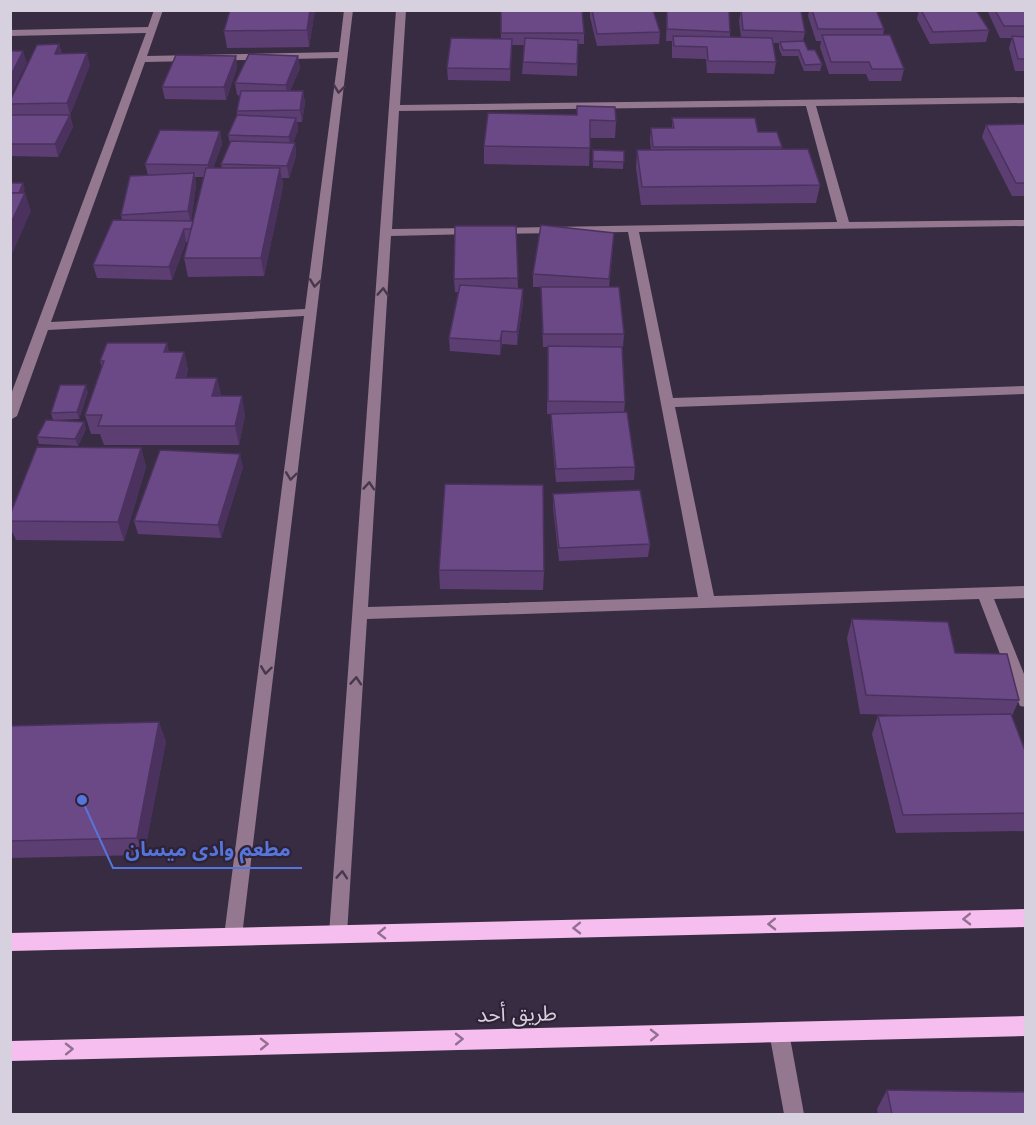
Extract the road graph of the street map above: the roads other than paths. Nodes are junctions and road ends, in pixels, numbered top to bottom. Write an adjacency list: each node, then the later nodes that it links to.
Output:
1 (159, 10): 4 (street)
2 (349, 10): 6 (street)
3 (401, 10): 10 (street)
4 (152, 30): 5 (street); 7 (street)
5 (10, 33)
6 (344, 55): 7 (street); 15 (street, one-way to 15)
7 (141, 59): 16 (street)
8 (1026, 100): 9 (street)
9 (810, 103): 10 (street); 12 (street)
10 (395, 108): 14 (street)
11 (1026, 223): 12 (street)
12 (844, 226): 13 (street)
13 (633, 229): 14 (street); 19 (street)
14 (387, 233): 24 (street, one-way to 14)
15 (311, 312): 16 (street); 28 (street, one-way to 28)
16 (44, 326): 18 (street)
17 (1026, 390): 19 (street)
18 (13, 402): 20 (street)
19 (667, 403): 23 (street)
20 (10, 416)
21 (1026, 592): 22 (street)
22 (984, 593): 23 (street); 25 (street)
23 (707, 602): 24 (street)
24 (360, 613): 27 (street, one-way to 24)
25 (1026, 701)
26 (1026, 918): 27 (main road, one-way to 27)
27 (338, 934): 28 (main road)
28 (233, 936): 29 (main road)
29 (10, 942)
30 (1026, 1026): 31 (main road, طريق أحد)
31 (779, 1032): 32 (main road, طريق أحد, one-way to 31); 33 (street)
32 (10, 1051)
33 (794, 1114)

